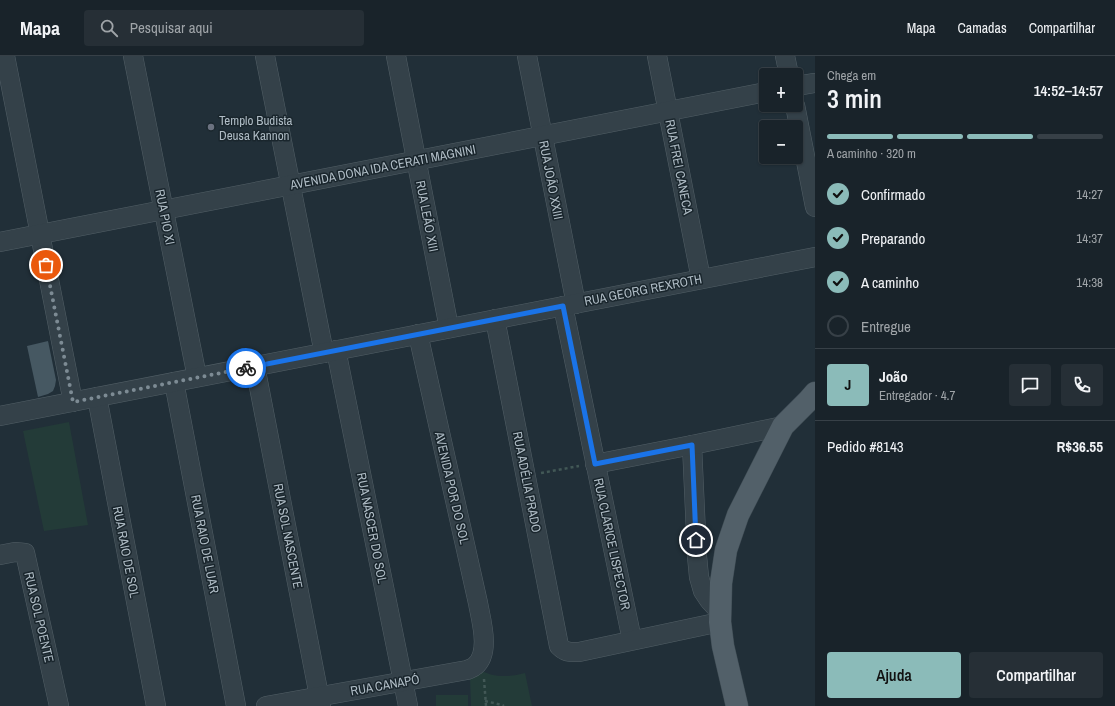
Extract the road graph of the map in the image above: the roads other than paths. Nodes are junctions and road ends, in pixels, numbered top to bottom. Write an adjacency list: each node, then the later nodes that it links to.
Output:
1 (5, 56): 19 (street)
2 (133, 56): 18 (street, RUA PIO XI)
3 (265, 56): 16 (street, RUA NASCER DO SOL)
4 (396, 56): 15 (street, RUA LEÃO XIII)
5 (527, 56): 14 (street, RUA JOÃO XXIII)
6 (657, 56): 12 (street, RUA FREI CANECA)
7 (785, 56): 8 (street)
8 (788, 68)
9 (815, 83): 10 (street)
10 (803, 85)
11 (759, 93): 12 (street, AVENIDA DONA IDA CERATI MAGNINI)
12 (668, 112): 14 (street, AVENIDA DONA IDA CERATI MAGNINI); 22 (street, RUA FREI CANECA)
13 (796, 112): 17 (street)
14 (543, 136): 15 (street, AVENIDA DONA IDA CERATI MAGNINI); 23 (street, RUA JOÃO XXIII)
15 (416, 161): 16 (street, AVENIDA DONA IDA CERATI MAGNINI); 25 (street, RUA LEÃO XIII)
16 (291, 185): 18 (street, AVENIDA DONA IDA CERATI MAGNINI); 27 (street, RUA NASCER DO SOL)
17 (815, 207)
18 (164, 210): 19 (street, AVENIDA DONA IDA CERATI MAGNINI); 29 (street, RUA PIO XI)
19 (40, 234): 20 (street, AVENIDA DONA IDA CERATI MAGNINI); 33 (street)
20 (0, 242)
21 (815, 257): 22 (street, RUA GEORG REXROTH)
22 (701, 279): 23 (street, RUA GEORG REXROTH)
23 (569, 305): 24 (street, RUA GEORG REXROTH); 37 (street, RUA CLARICE LISPECTOR)
24 (495, 319): 25 (street, RUA GEORG REXROTH); 40 (street, RUA ADÉLIA PRADO)
25 (450, 328): 26 (street, RUA GEORG REXROTH)
26 (418, 334): 27 (street, RUA GEORG REXROTH); 41 (street, AVENIDA POR DO SOL)
27 (330, 351): 28 (street, RUA GEORG REXROTH); 42 (street, RUA NASCER DO SOL)
28 (255, 366): 29 (street, RUA GEORG REXROTH); 43 (street, RUA SOL NASCENTE)
29 (197, 378): 30 (street, RUA GEORG REXROTH)
30 (174, 382): 32 (street, RUA GEORG REXROTH); 46 (street, RUA RAIO DE LUAR)
31 (815, 393): 35 (main road)
32 (97, 397): 33 (street, RUA GEORG REXROTH); 45 (street, RUA RAIO DE SOL)
33 (73, 402): 34 (street, RUA GEORG REXROTH)
34 (0, 416)
35 (783, 426): 36 (street); 39 (main road)
36 (692, 445): 37 (street); 39 (street)
37 (595, 464): 40 (street, RUA CLARICE LISPECTOR)
38 (0, 555): 44 (street, RUA SOL POENTE)
39 (720, 617): 40 (street); 49 (main road)
40 (632, 640)
41 (484, 641): 42 (street, RUA CANAPÓ)
42 (403, 681): 43 (street, RUA CANAPÓ); 48 (street, RUA NASCER DO SOL)
43 (320, 701): 47 (street, RUA CANAPÓ)
44 (59, 706)
45 (156, 706)
46 (236, 706)
47 (266, 706)
48 (408, 706)
49 (737, 706)

